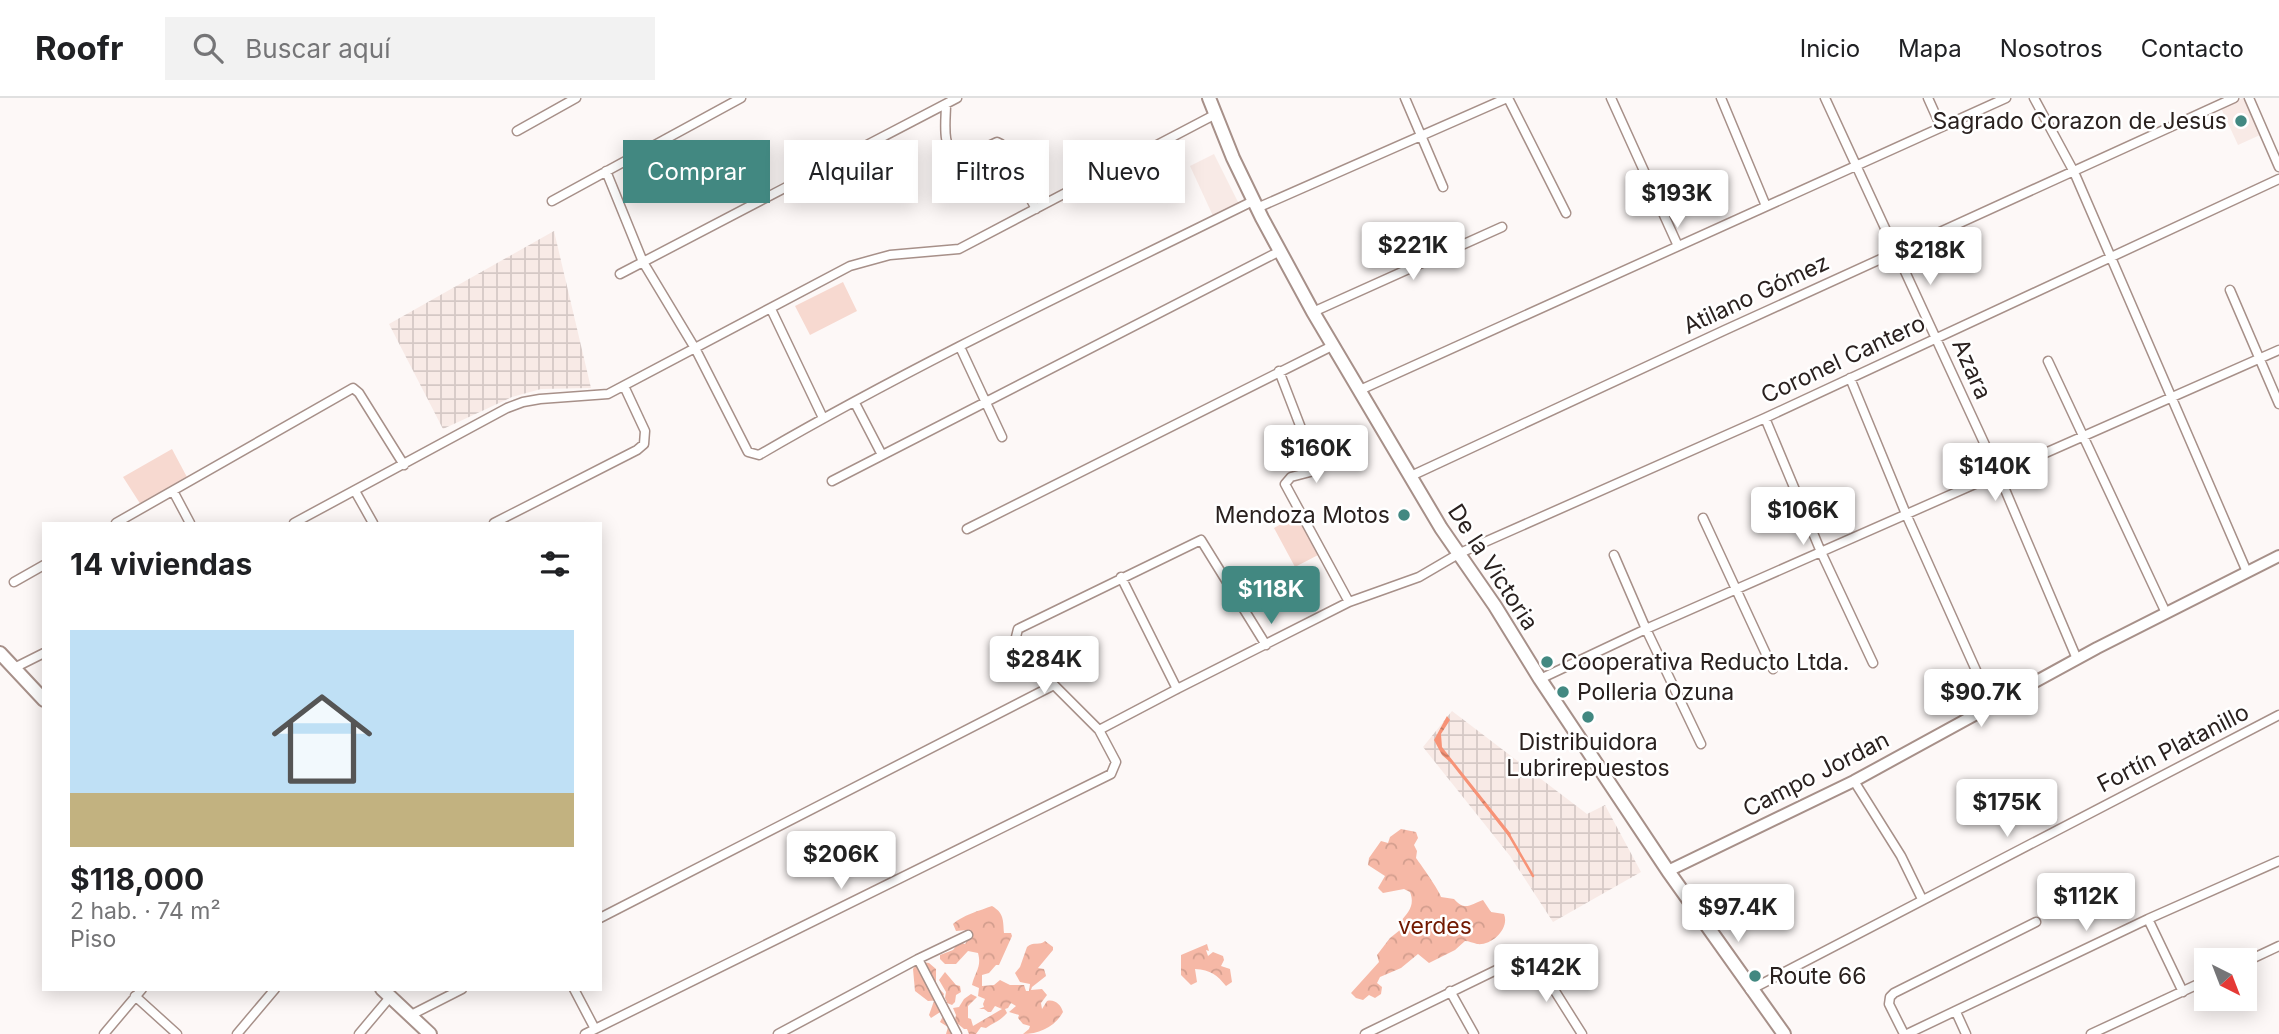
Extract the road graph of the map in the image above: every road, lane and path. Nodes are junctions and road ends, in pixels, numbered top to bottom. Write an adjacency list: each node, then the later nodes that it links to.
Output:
1 (576, 98): 18 (street)
2 (741, 98): 22 (street)
3 (957, 98): 15 (street)
4 (1209, 98): 16 (main road, De la Victoria)
5 (1405, 98): 19 (street)
6 (1508, 98): 19 (street); 30 (street)
7 (1611, 98): 32 (street)
8 (1721, 98): 28 (street)
9 (1825, 98): 20 (street)
10 (1928, 98): 17 (street)
11 (2006, 98): 17 (street)
12 (2034, 98): 23 (street)
13 (2234, 98): 23 (street, Atilano Gómez)
14 (2249, 98): 21 (street)
15 (946, 104): 29 (street); 36 (street)
16 (1216, 114): 27 (main road, De la Victoria); 29 (street)
17 (1941, 127): 20 (street)
18 (517, 131)
19 (1420, 135): 25 (street); 27 (street)
20 (1856, 165): 28 (street); 34 (street, Azara)
21 (2279, 167)
22 (606, 171): 26 (street); 36 (street)
23 (2074, 172): 34 (street, Atilano Gómez); 35 (street)
24 (2279, 179): 35 (street, Coronel Cantero)
25 (1443, 187)
26 (552, 201)
27 (1255, 205): 33 (main road, De la Victoria); 43 (street)
28 (1766, 206): 32 (street)
29 (1036, 209): 39 (street)
30 (1566, 213)
31 (1502, 227): 40 (street)
32 (1678, 246): 51 (street)
33 (1280, 251): 40 (main road, De la Victoria); 53 (street)
34 (1897, 251): 41 (street, Azara); 63 (street, Atilano Gómez)
35 (2110, 256): 41 (street, Coronel Cantero); 52 (street)
36 (643, 262): 37 (street); 44 (street)
37 (620, 274)
38 (2230, 290): 46 (street)
39 (771, 309): 44 (street); 56 (street)
40 (1313, 312): 42 (main road, De la Victoria)
41 (1936, 336): 49 (street, Coronel Cantero); 62 (street, Azara)
42 (1334, 345): 48 (street); 51 (main road, De la Victoria)
43 (960, 347): 53 (street); 54 (street)
44 (696, 350): 50 (street); 56 (street)
45 (2279, 350): 46 (street)
46 (2258, 359): 52 (street); 55 (street)
47 (2048, 361): 58 (street)
48 (1279, 371): 74 (street); 84 (street)
49 (1850, 378): 57 (street, Coronel Cantero); 67 (street)
50 (624, 386): 61 (street); 73 (street)
51 (1360, 390): 63 (main road, De la Victoria)
52 (2171, 397): 58 (street); 80 (street)
53 (985, 401): 59 (street); 60 (street)
54 (855, 403): 56 (street); 60 (street)
55 (2279, 404)
56 (823, 418)
57 (1765, 418): 75 (street); 76 (street, Coronel Cantero)
58 (2083, 435): 62 (street); 85 (street)
59 (1002, 437)
60 (882, 455): 64 (street)
61 (404, 465): 65 (street); 66 (street)
62 (1998, 473): 67 (street); 90 (street, Azara)
63 (1411, 476): 76 (main road, De la Victoria)
64 (832, 481)
65 (173, 491): 69 (street); 70 (street)
66 (355, 491): 71 (street); 72 (street)
67 (1906, 514): 75 (street); 98 (street)
68 (1703, 518): 83 (street)
69 (118, 522)
70 (189, 522)
71 (296, 522)
72 (372, 522)
73 (496, 522)
74 (967, 529)
75 (1821, 552): 83 (street); 91 (street)
76 (1460, 553): 84 (street, Coronel Cantero); 94 (main road, De la Victoria)
77 (1614, 555): 86 (street)
78 (2279, 556): 80 (street, Campo Jordan)
79 (42, 566): 82 (street)
80 (2247, 572): 85 (street, Campo Jordan)
81 (1121, 577): 87 (street); 95 (street); 96 (street)
82 (14, 582)
83 (1736, 590): 86 (street); 93 (street)
84 (1349, 602): 87 (street, Coronel Cantero)
85 (2166, 613): 90 (street, Campo Jordan)
86 (1646, 629): 94 (street); 101 (street)
87 (1266, 645): 96 (street, Coronel Cantero)
88 (0, 653): 92 (main road)
89 (42, 654): 92 (street)
90 (2077, 659): 98 (street, Campo Jordan)
91 (1873, 663)
92 (14, 668): 97 (main road)
93 (1773, 669)
94 (1540, 679): 104 (main road, De la Victoria)
95 (1054, 685): 100 (street); 106 (street)
96 (1177, 689): 100 (street, Coronel Cantero)
97 (42, 698)
98 (1992, 705): 102 (street, Campo Jordan)
99 (2279, 715): 105 (street, Fortín Platanillo)
100 (1099, 730): 125 (street)
101 (1701, 744)
102 (1854, 781): 104 (street, Campo Jordan); 105 (street)
103 (2279, 862): 107 (street)
104 (1668, 872): 114 (main road, De la Victoria)
105 (1922, 899): 114 (street, Fortín Platanillo)
106 (602, 917)
107 (2148, 919): 120 (street); 123 (street)
108 (2036, 922): 138 (street)
109 (968, 935): 112 (street)
110 (2279, 946): 111 (street)
111 (2258, 956)
112 (918, 959): 132 (street); 133 (street)
113 (2194, 987): 120 (street)
114 (1750, 990): 137 (main road, De la Victoria)
115 (140, 991): 122 (street)
116 (273, 991): 128 (street)
117 (458, 991): 124 (street)
118 (575, 991): 125 (street)
119 (1450, 991): 134 (street); 135 (street); 136 (street)
120 (2182, 992): 140 (street)
121 (387, 993): 124 (main road); 129 (street)
122 (135, 996): 126 (street); 127 (street)
123 (1956, 1012): 138 (street); 139 (street)
124 (411, 1015): 130 (main road)
125 (595, 1029): 131 (street)
126 (104, 1034)
127 (177, 1034)
128 (237, 1034)
129 (359, 1034)
130 (430, 1034)
131 (585, 1034)
132 (778, 1034)
133 (957, 1034)
134 (1365, 1034)
135 (1474, 1034)
136 (1582, 1034)
137 (1784, 1034)
138 (1906, 1034)
139 (1966, 1034)
140 (2091, 1034)

